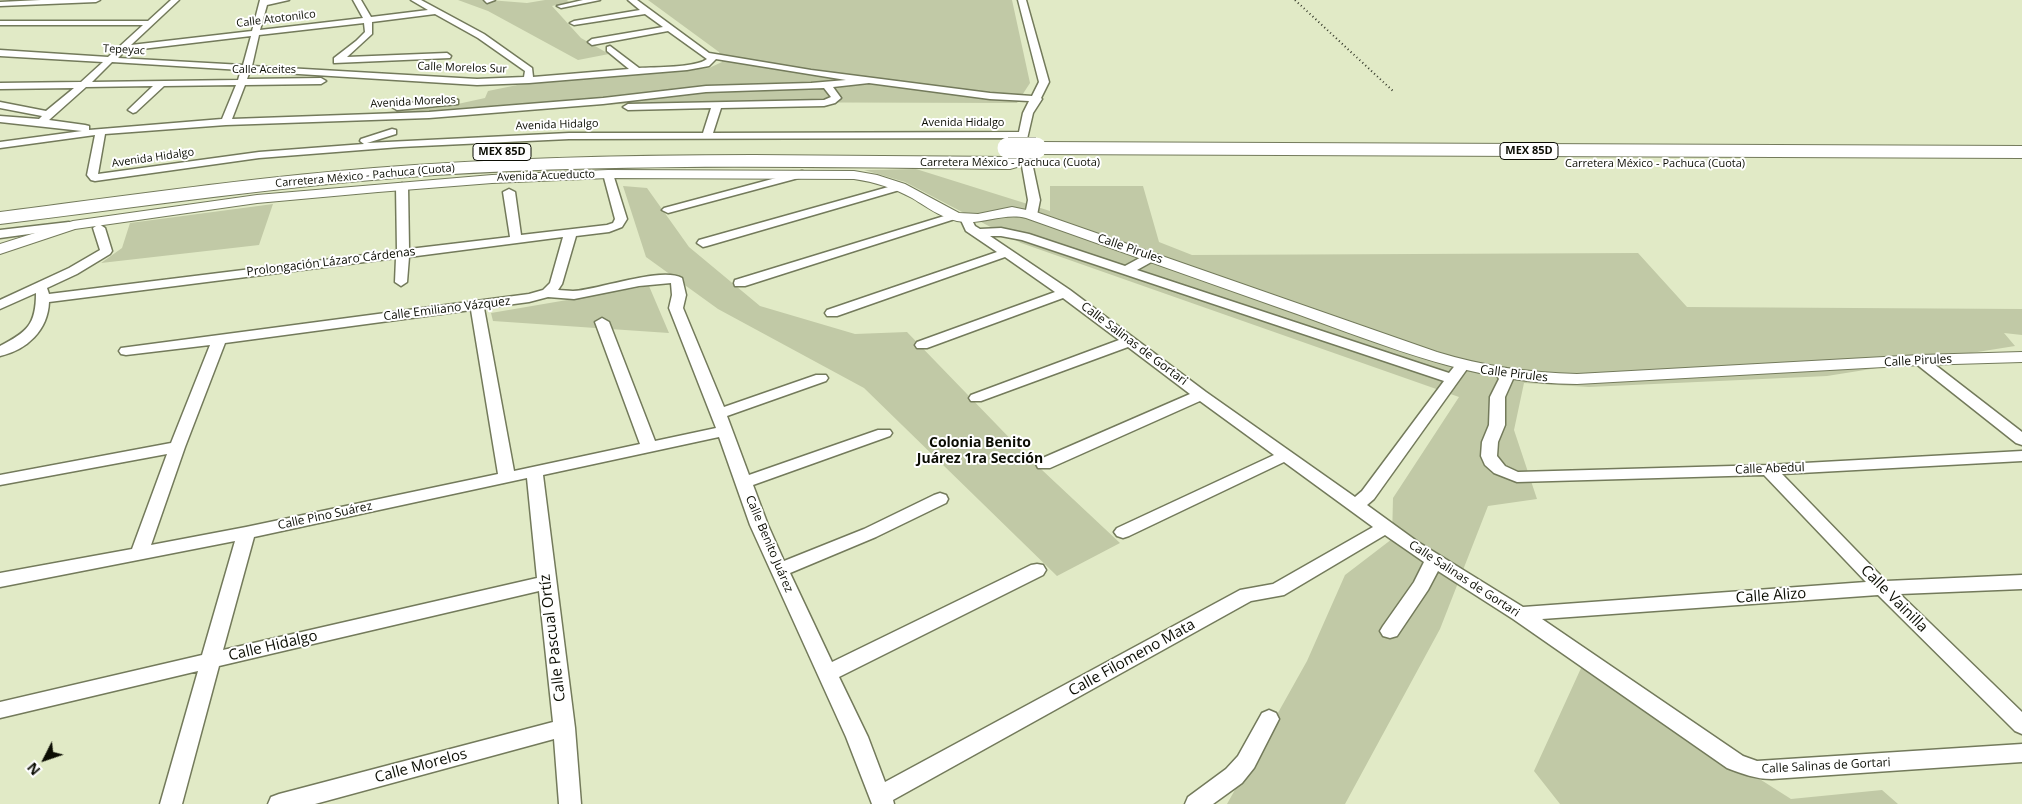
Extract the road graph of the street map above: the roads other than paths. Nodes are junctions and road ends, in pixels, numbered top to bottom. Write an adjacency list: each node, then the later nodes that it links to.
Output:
1 (96, 0): 12 (street)
2 (175, 0): 18 (street)
3 (285, 0): 10 (street)
4 (357, 0): 16 (street)
5 (415, 0): 15 (street)
6 (491, 0): 11 (street)
7 (596, 0): 13 (street)
8 (632, 0): 14 (street)
9 (1022, 0): 41 (street)
10 (263, 1): 21 (street)
11 (487, 1)
12 (0, 4)
13 (561, 6)
14 (647, 11): 19 (street); 20 (street)
15 (434, 12): 16 (street, Calle Atotonilco); 33 (street)
16 (368, 20): 21 (street, Calle Atotonilco); 29 (street)
17 (0, 23): 18 (street)
18 (150, 23): 24 (street)
19 (574, 23)
20 (670, 28): 22 (street); 27 (street)
21 (255, 33): 24 (street, Calle Atotonilco); 30 (street)
22 (592, 42)
23 (610, 48): 32 (street)
24 (121, 49): 28 (street)
25 (0, 53): 28 (street, Tepeyac)
26 (447, 56): 29 (street)
27 (707, 59): 32 (street, Calle Morelos Sur); 35 (street, Avenida Morelos)
28 (109, 60): 30 (street, Tepeyac); 38 (street)
29 (337, 60): 31 (street)
30 (247, 67): 31 (street, Calle Morelos Sur); 34 (street)
31 (325, 71): 36 (street, Calle Morelos Sur)
32 (637, 72): 33 (street, Calle Morelos Sur)
33 (529, 80): 36 (street, Calle Morelos Sur)
34 (242, 81): 36 (street, Calle Aceites); 37 (street, Calle Aceites); 50 (street)
35 (867, 81): 39 (street, Avenida Morelos); 41 (street, Avenida Morelos)
36 (478, 82)
37 (162, 83): 38 (street, Calle Aceites); 45 (street)
38 (83, 85): 40 (street, Calle Aceites); 47 (street)
39 (827, 85): 43 (street); 49 (street, Avenida Morelos)
40 (0, 86)
41 (1037, 99): 56 (street)
42 (456, 102): 49 (street)
43 (717, 104): 46 (street); 53 (street)
44 (0, 105): 47 (street)
45 (133, 110)
46 (565, 111)
47 (45, 118): 48 (street); 51 (street)
48 (0, 119)
49 (302, 119): 50 (street, Avenida Morelos)
50 (226, 122): 51 (street, Avenida Morelos)
51 (101, 131): 54 (street, Avenida Morelos); 55 (street, Avenida Hidalgo)
52 (392, 132): 55 (street)
53 (707, 136): 55 (street, Avenida Hidalgo); 56 (street, Avenida Hidalgo)
54 (0, 145)
55 (337, 149)
56 (1032, 149): 57 (highway, Carretera México - Pachuca (Cuota) / MEX 85D); 58 (highway, Carretera México - Pachuca (Cuota) / MEX 85D); 59 (highway, Carretera México - Pachuca (Cuota) / MEX 85D); 67 (street)
57 (2022, 152)
58 (1009, 155): 65 (highway, Carretera México - Pachuca (Cuota) / MEX 85D); 69 (highway, Carretera México - Pachuca (Cuota) / MEX 85D)
59 (2022, 165)
60 (608, 174): 61 (street, Avenida Acueducto); 62 (street, Avenida Acueducto); 73 (street, Prolongación Lázaro Cárdenas)
61 (802, 174): 63 (street, Avenida Acueducto); 66 (street)
62 (402, 186): 70 (street, Avenida Acueducto); 79 (street)
63 (898, 187): 68 (street, Avenida Acueducto); 77 (street)
64 (509, 192): 76 (street)
65 (0, 204)
66 (668, 210)
67 (1032, 215): 68 (street, Calle Pirules); 81 (street, Calle Pirules)
68 (960, 217): 74 (street, Calle Salinas de Gortari); 86 (street)
69 (0, 218)
70 (119, 219): 71 (street, Avenida Acueducto); 72 (street, Avenida Acueducto)
71 (73, 225): 75 (street); 78 (street, Avenida Acueducto)
72 (99, 228): 82 (street, Avenida Acueducto); 87 (street)
73 (571, 232): 76 (street, Prolongación Lázaro Cárdenas); 88 (street)
74 (977, 233): 80 (street, Calle Salinas de Gortari); 83 (street, Calle Pirules)
75 (0, 234)
76 (516, 239): 79 (street, Prolongación Lázaro Cárdenas)
77 (704, 243)
78 (0, 249)
79 (403, 253): 85 (street); 87 (street, Prolongación Lázaro Cárdenas)
80 (1006, 254): 89 (street, Calle Salinas de Gortari); 92 (street)
81 (1151, 257): 83 (street); 101 (street, Calle Pirules)
82 (0, 261)
83 (1126, 271): 104 (street, Calle Pirules)
84 (674, 279): 88 (street, Calle Emiliano Vázquez); 107 (street, Calle Benito Juárez)
85 (401, 282)
86 (740, 283)
87 (42, 292): 90 (street); 98 (street)
88 (548, 293): 91 (street, Calle Emiliano Vázquez)
89 (1065, 293): 95 (street, Calle Salinas de Gortari); 96 (street)
90 (0, 305)
91 (477, 305): 94 (street, Calle Emiliano Vázquez); 119 (street)
92 (832, 313)
93 (602, 322): 113 (street)
94 (219, 340): 97 (street, Calle Emiliano Vázquez); 112 (street)
95 (1130, 341): 105 (street, Calle Salinas de Gortari); 106 (street)
96 (922, 345)
97 (126, 351)
98 (0, 352)
99 (2022, 357): 100 (street, Calle Pirules)
100 (1920, 360): 102 (street, Calle Pirules); 109 (street)
101 (1462, 366): 102 (street, Calle Pirules); 104 (street)
102 (1504, 375): 117 (street, Calle Abedul)
103 (821, 378): 107 (street, Calle Pino Suárez)
104 (1452, 379): 123 (street)
105 (1201, 395): 114 (street, Calle Salinas de Gortari); 116 (street)
106 (976, 398)
107 (722, 423): 113 (street, Calle Pino Suárez); 121 (street, Calle Benito Juárez)
108 (2022, 423): 109 (street)
109 (2001, 424): 111 (street)
110 (884, 433): 121 (street)
111 (2022, 440)
112 (177, 447): 120 (street); 127 (street)
113 (649, 447): 118 (street, Calle Pino Suárez)
114 (1287, 455): 123 (street, Calle Salinas de Gortari); 125 (street)
115 (2022, 456): 117 (street, Calle Abedul)
116 (1044, 464)
117 (1768, 470): 134 (street, Calle Vainilla)
118 (534, 471): 119 (street, Calle Pino Suárez); 132 (street, Calle Pascual Ortíz)
119 (507, 477): 126 (street, Calle Pino Suárez)
120 (0, 480)
121 (743, 483): 129 (street, Calle Benito Juárez)
122 (940, 499): 129 (street)
123 (1356, 505): 124 (street, Calle Salinas de Gortari)
124 (1386, 527): 128 (street, Calle Salinas de Gortari); 144 (street, Calle Filomeno Mata)
125 (1123, 532)
126 (246, 533): 127 (street, Calle Pino Suárez); 137 (street)
127 (139, 554): 131 (street, Calle Pino Suárez)
128 (1434, 561): 135 (street, Calle Salinas de Gortari); 136 (street)
129 (779, 570): 138 (street, Calle Benito Juárez)
130 (1037, 570): 138 (street)
131 (0, 580)
132 (547, 582): 137 (street, Calle Hidalgo); 142 (street, Calle Pascual Ortíz)
133 (2022, 582): 134 (street, Calle Alizo)
134 (1882, 588): 135 (street, Calle Alizo); 141 (street, Calle Vainilla)
135 (1520, 614): 143 (street, Calle Salinas de Gortari)
136 (1390, 631)
137 (210, 661): 139 (street, Calle Hidalgo); 145 (street)
138 (828, 673): 144 (street, Calle Benito Juárez)
139 (0, 710)
140 (1269, 719): 148 (street)
141 (2022, 725)
142 (564, 728): 146 (street, Calle Morelos); 147 (street, Calle Pascual Ortíz)
143 (2022, 753)
144 (882, 800)
145 (171, 804)
146 (279, 804)
147 (570, 804)
148 (1196, 804)

